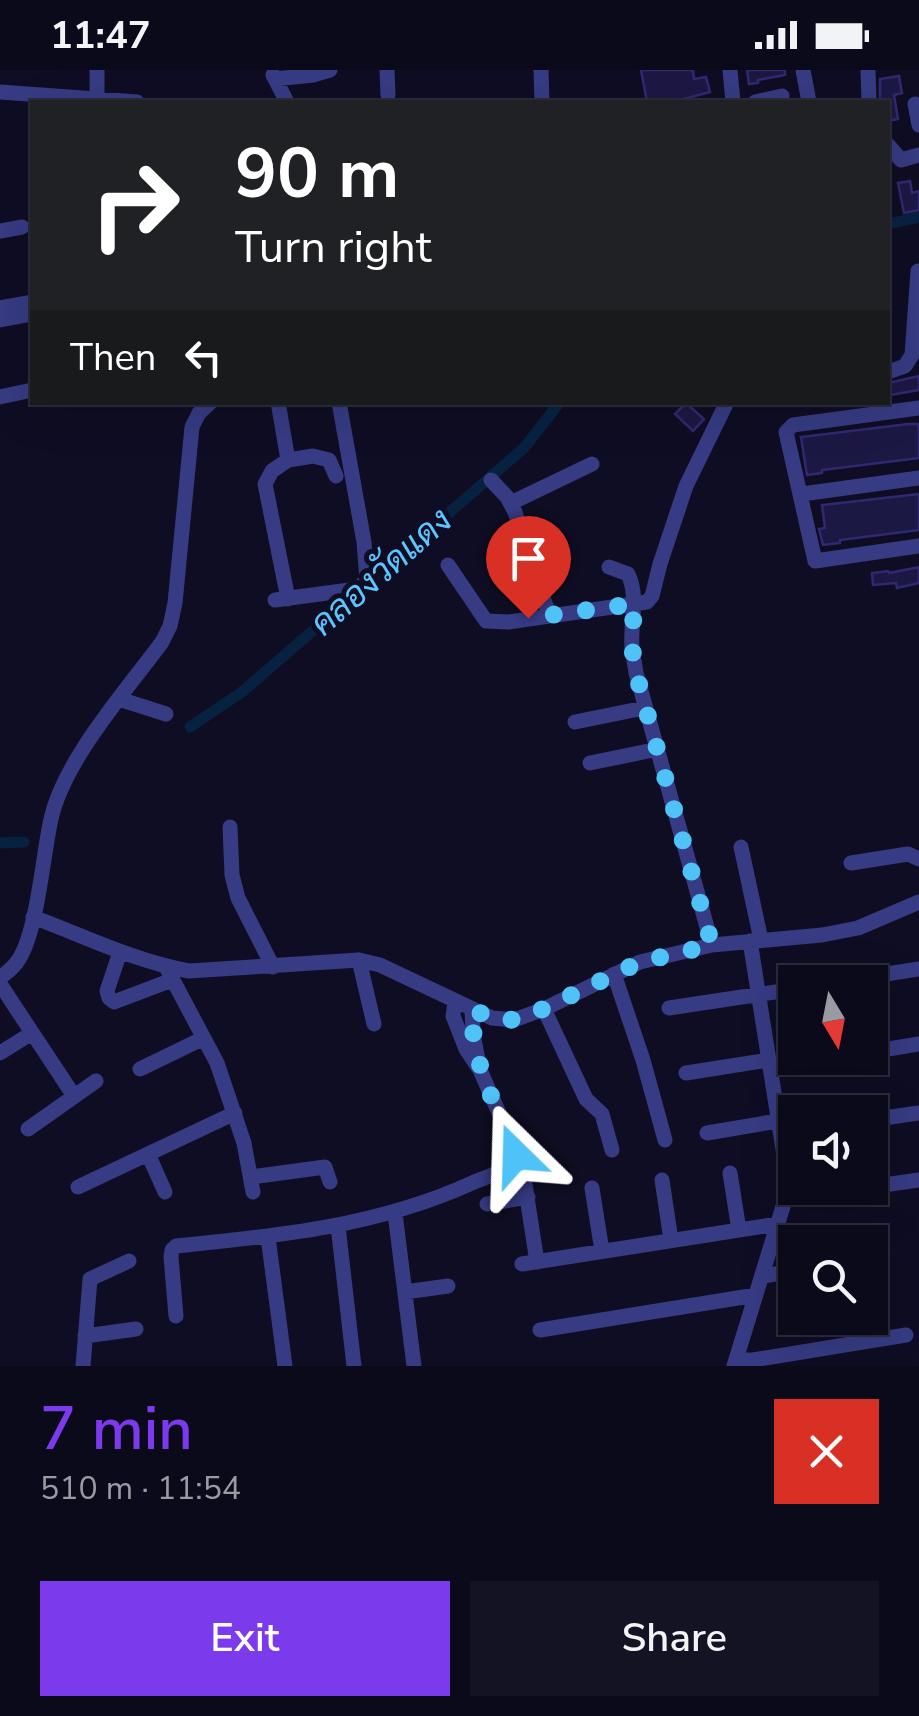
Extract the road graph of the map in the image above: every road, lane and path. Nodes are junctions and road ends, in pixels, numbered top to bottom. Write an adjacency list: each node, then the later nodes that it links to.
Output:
1 (97, 70): 12 (street)
2 (327, 70): 8 (street)
3 (387, 70): 10 (street)
4 (540, 70): 16 (street)
5 (730, 70): 17 (street)
6 (803, 70): 19 (street)
7 (868, 70): 20 (street)
8 (273, 75): 15 (street)
9 (0, 92): 13 (street)
10 (388, 95)
11 (782, 96): 18 (street)
12 (97, 99): 13 (street); 14 (street)
13 (79, 100)
14 (104, 100)
15 (286, 100)
16 (542, 100)
17 (733, 100)
18 (764, 100)
19 (809, 100)
20 (869, 100)
21 (915, 104): 22 (street)
22 (919, 125)
23 (890, 147): 24 (street)
24 (919, 155)
25 (22, 227): 26 (street)
26 (0, 231)
27 (918, 270): 32 (street)
28 (30, 302): 29 (street)
29 (0, 308)
30 (30, 314): 31 (street)
31 (0, 320)
32 (890, 371)
33 (30, 390): 34 (street)
34 (0, 397)
35 (208, 405): 52 (street)
36 (279, 405): 40 (street)
37 (340, 405): 40 (street)
38 (726, 405): 50 (street)
39 (919, 408): 45 (street)
40 (288, 460): 42 (street)
41 (592, 464): 46 (street)
42 (336, 476)
43 (919, 478): 45 (street)
44 (491, 480): 46 (street)
45 (802, 494): 47 (street)
46 (510, 503): 51 (street)
47 (919, 546)
48 (448, 566): 51 (street)
49 (609, 568): 50 (street)
50 (634, 604): 51 (street); 53 (street)
51 (549, 615)
52 (119, 700): 54 (street); 63 (street)
53 (644, 708): 55 (street); 56 (street)
54 (166, 714)
55 (576, 722)
56 (658, 749): 57 (street); 65 (street)
57 (590, 763)
58 (230, 827): 68 (street)
59 (741, 848): 64 (street)
60 (919, 858): 61 (street)
61 (851, 863)
62 (919, 902): 64 (street)
63 (33, 917): 66 (street); 73 (street)
64 (755, 940): 65 (street); 75 (street)
65 (712, 945): 71 (street)
66 (120, 952): 70 (street); 70 (street)
67 (359, 960): 68 (street); 76 (street); 80 (street)
68 (273, 966): 70 (street)
69 (919, 969): 72 (street)
70 (169, 974): 82 (street)
71 (614, 974): 79 (street); 100 (street)
72 (888, 974)
73 (0, 981): 81 (street)
74 (778, 991): 75 (street)
75 (759, 994): 77 (street); 87 (street)
76 (454, 1002): 78 (street); 89 (street)
77 (669, 1008)
78 (472, 1010): 79 (street); 89 (street)
79 (544, 1010): 101 (street)
80 (374, 1024)
81 (32, 1033): 85 (street); 92 (street)
82 (204, 1038): 88 (street); 95 (street)
83 (919, 1044): 84 (street)
84 (888, 1049)
85 (0, 1053)
86 (778, 1062): 87 (street)
87 (770, 1063): 90 (street); 93 (street)
88 (140, 1068)
89 (480, 1070): 115 (street)
90 (686, 1072)
91 (96, 1081): 92 (street)
92 (74, 1096): 97 (street)
93 (778, 1098)
94 (919, 1113): 96 (street)
95 (236, 1114): 102 (street); 107 (street)
96 (888, 1117)
97 (28, 1129)
98 (778, 1129): 99 (street)
99 (707, 1133)
100 (665, 1140)
101 (612, 1150)
102 (148, 1154): 109 (street); 111 (street)
103 (730, 1172): 118 (street)
104 (524, 1178): 112 (street)
105 (662, 1180): 120 (street)
106 (919, 1180): 108 (street)
107 (330, 1182)
108 (888, 1184)
109 (78, 1187)
110 (592, 1188): 121 (street)
111 (166, 1192)
112 (528, 1197): 113 (street); 121 (street)
113 (486, 1204)
114 (783, 1205): 116 (street)
115 (394, 1213): 117 (street); 126 (street)
116 (777, 1224): 118 (street); 124 (street)
117 (338, 1226): 119 (street); 136 (street)
118 (739, 1230): 120 (street)
119 (268, 1237): 128 (street); 135 (street)
120 (671, 1240): 121 (street)
121 (602, 1251)
122 (129, 1261): 132 (street)
123 (778, 1274): 124 (street)
124 (762, 1276): 127 (street)
125 (448, 1286): 126 (street)
126 (404, 1292): 137 (street)
127 (756, 1296): 130 (street); 133 (street)
128 (176, 1316)
129 (136, 1329): 132 (street)
130 (540, 1330)
131 (906, 1335): 133 (street)
132 (85, 1336): 134 (street)
133 (735, 1363)
134 (83, 1366)
135 (285, 1366)
136 (354, 1366)
137 (414, 1366)

